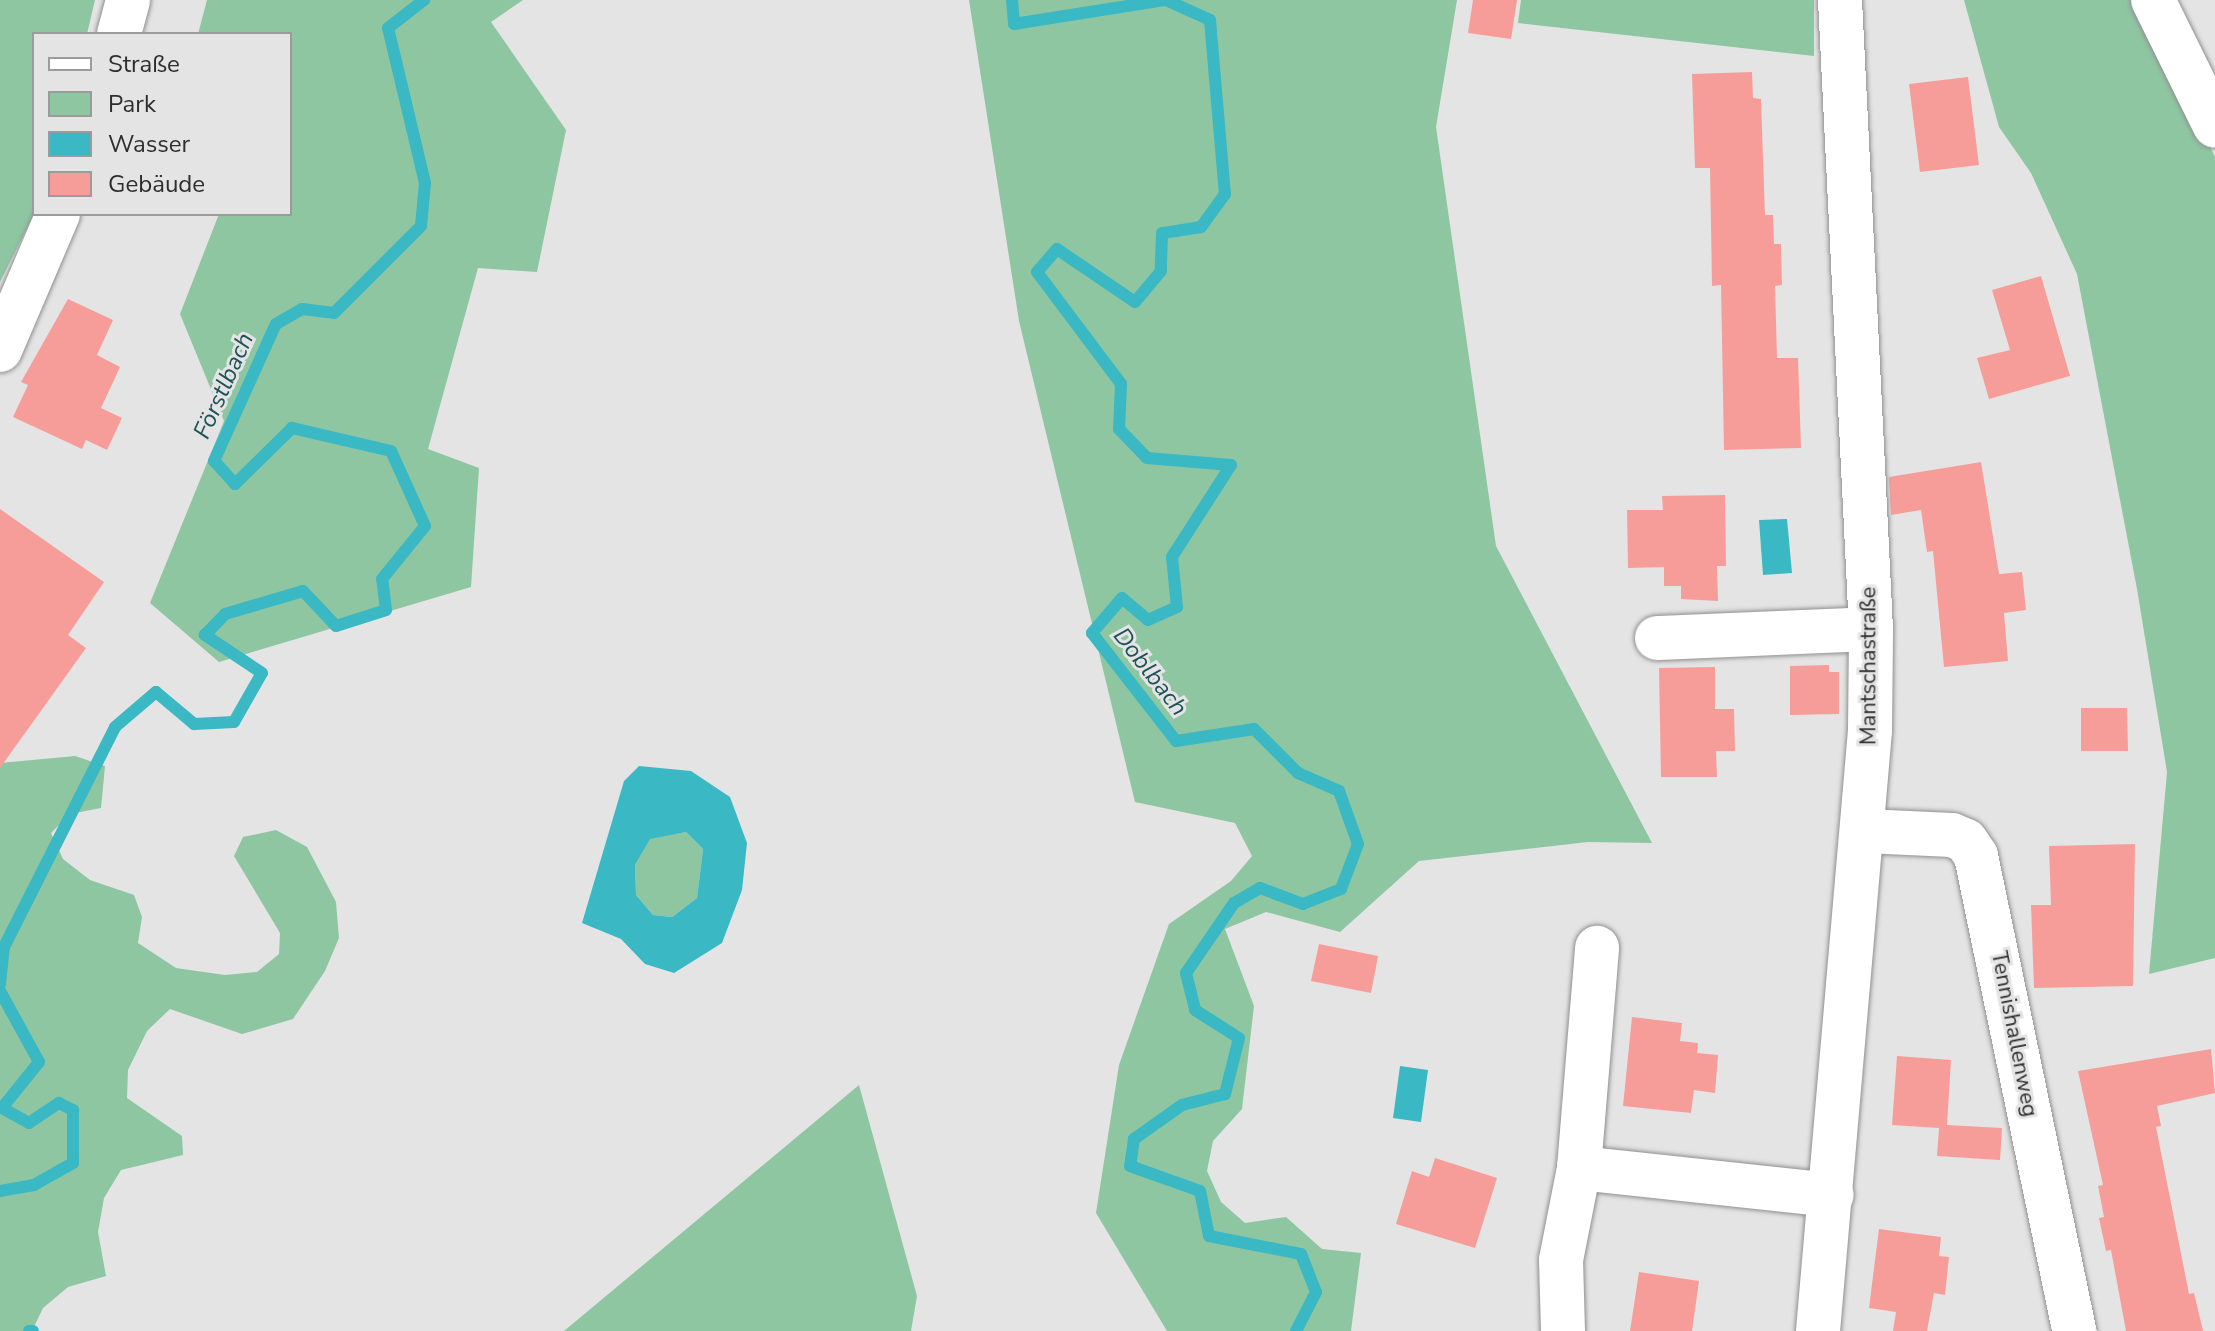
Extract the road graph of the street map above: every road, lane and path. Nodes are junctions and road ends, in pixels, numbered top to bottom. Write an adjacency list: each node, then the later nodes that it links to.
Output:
1 (128, 0): 4 (street)
2 (1840, 0): 8 (street, Mantschastraße)
3 (2153, 0): 5 (street)
4 (120, 32)
5 (2215, 126)
6 (57, 216): 7 (street)
7 (0, 350)
8 (1871, 629): 9 (street); 10 (street, Mantschastraße)
9 (1657, 638)
10 (1865, 831): 13 (street, Mantschastraße); 16 (street, Tennishallenweg)
11 (1597, 948): 12 (street)
12 (1579, 1168): 13 (street); 14 (street)
13 (1832, 1195): 15 (street, Mantschastraße)
14 (1563, 1331)
15 (1818, 1331)
16 (2074, 1331)

